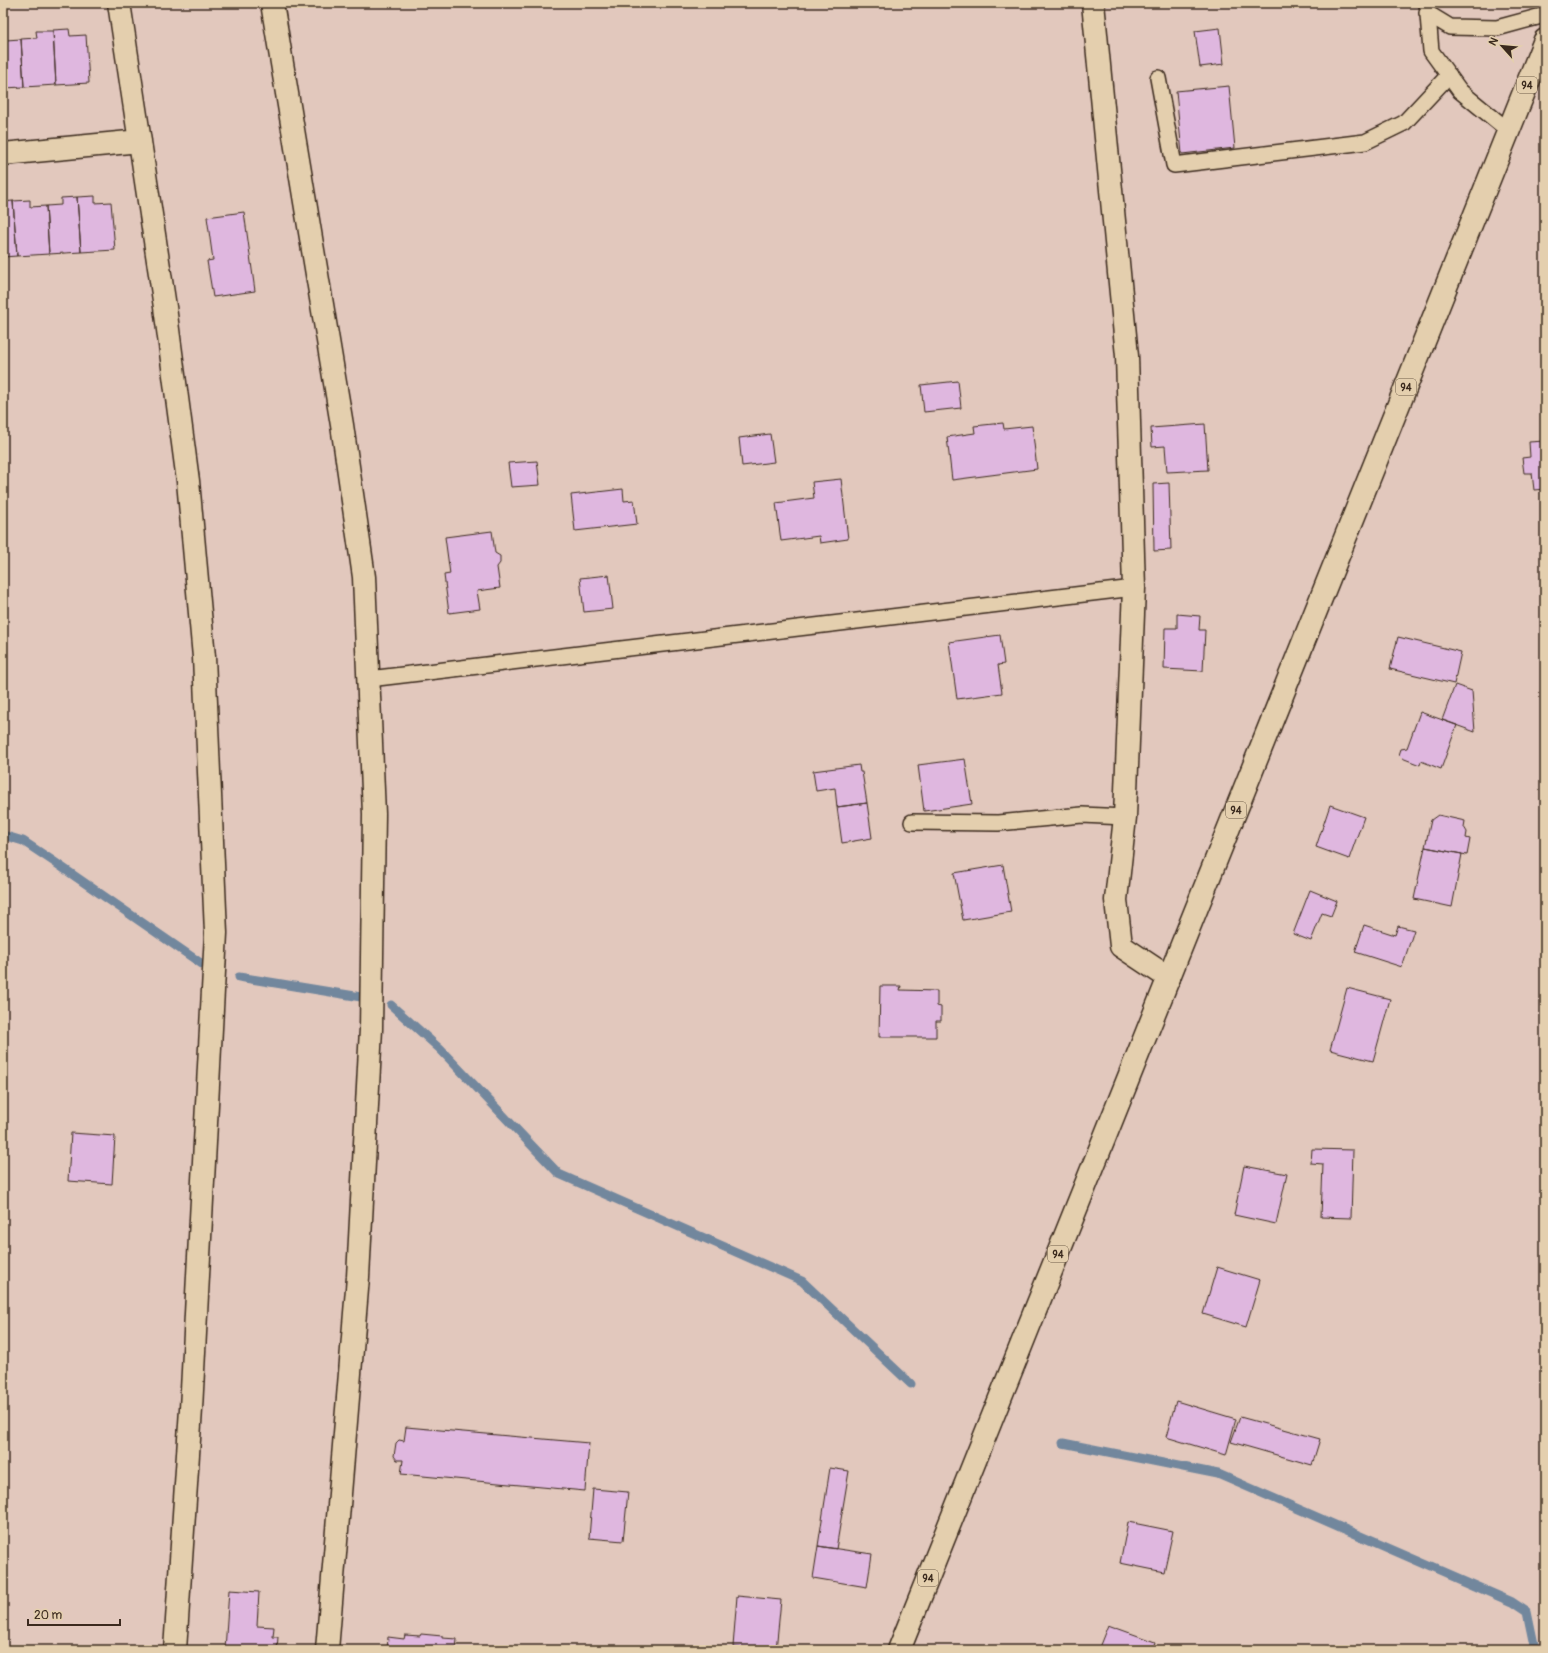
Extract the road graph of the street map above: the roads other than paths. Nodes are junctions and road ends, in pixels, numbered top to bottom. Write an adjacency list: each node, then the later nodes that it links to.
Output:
1 (119, 3): 10 (street)
2 (272, 3): 13 (street)
3 (1094, 3): 12 (street)
4 (1427, 8): 5 (lane); 7 (lane)
5 (1545, 15)
6 (1545, 40): 9 (street, 94)
7 (1449, 75): 8 (lane); 9 (lane)
8 (1158, 78)
9 (1509, 130): 16 (street, 94)
10 (140, 141): 11 (street); 17 (street)
11 (3, 154)
12 (1134, 588): 13 (lane); 14 (street)
13 (369, 679): 18 (street)
14 (1125, 817): 15 (lane); 16 (street)
15 (912, 822)
16 (1169, 978): 19 (street, 94)
17 (175, 1650)
18 (327, 1650)
19 (899, 1650)

